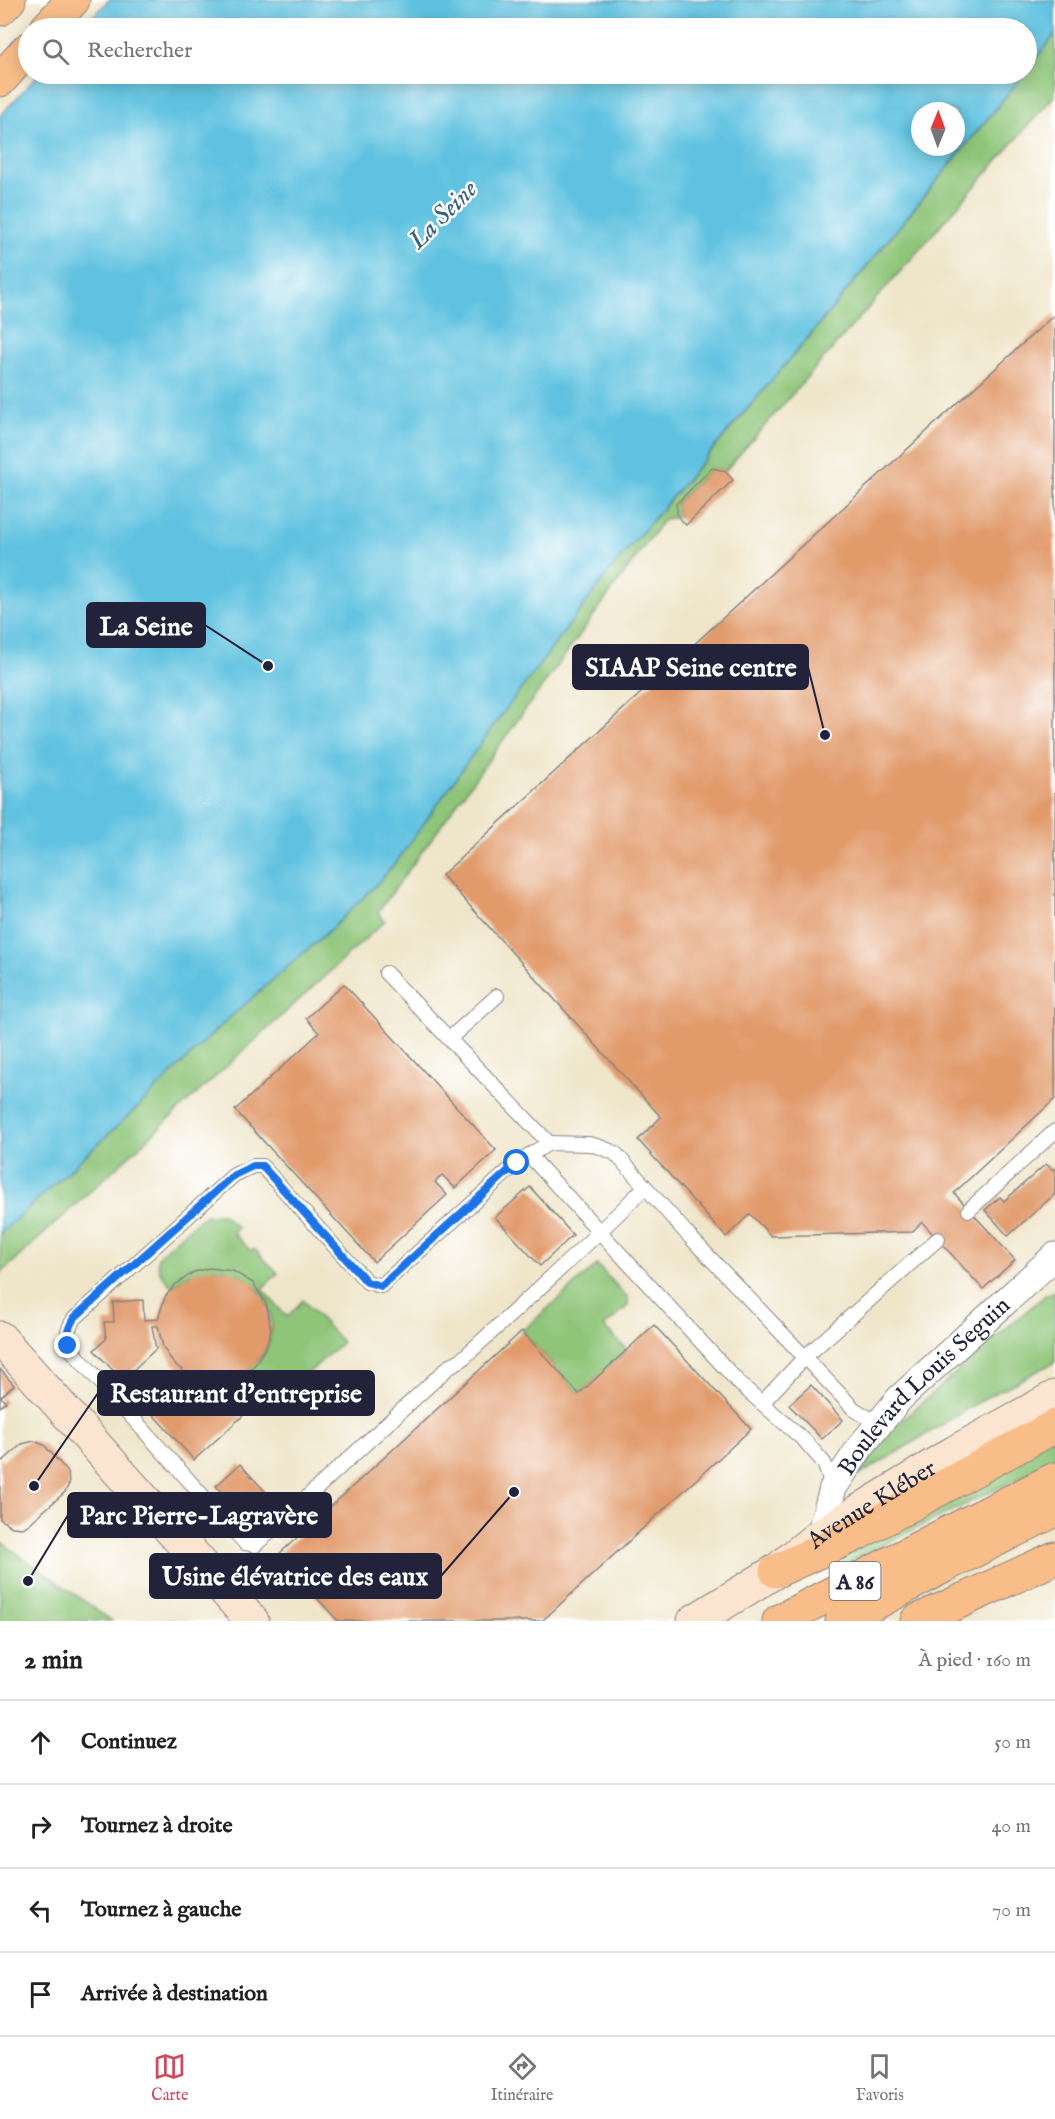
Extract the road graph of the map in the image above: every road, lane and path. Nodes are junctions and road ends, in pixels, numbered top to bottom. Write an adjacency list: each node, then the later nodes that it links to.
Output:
1 (9, 0): 3 (main road)
2 (73, 0): 4 (main road)
3 (0, 9)
4 (56, 18)
5 (18, 59): 6 (main road)
6 (0, 80)
7 (386, 973): 9 (lane)
8 (497, 996): 9 (lane)
9 (449, 1038): 11 (lane)
10 (1055, 1131): 14 (lane)
11 (549, 1143): 12 (lane); 13 (lane)
12 (530, 1155): 15 (lane); 15 (lane)
13 (645, 1187): 15 (lane); 19 (lane)
14 (969, 1210)
15 (601, 1232): 21 (lane)
16 (938, 1239): 19 (lane)
17 (1055, 1256): 22 (street, Boulevard Louis Seguin)
18 (0, 1338): 31 (street)
19 (805, 1358): 21 (lane); 22 (lane)
20 (1055, 1397): 27 (street, Avenue Kléber)
21 (762, 1403): 25 (lane)
22 (878, 1424): 25 (street, Boulevard Louis Seguin)
23 (1055, 1426): 30 (main road)
24 (1055, 1479): 28 (main road, A 86)
25 (833, 1488): 27 (street, Boulevard Louis Seguin)
26 (1055, 1510): 28 (main road, A 86)
27 (820, 1535): 30 (street, Avenue Kléber)
28 (937, 1554): 33 (main road, A 86); 34 (main road, A 86)
29 (1055, 1558): 35 (main road)
30 (776, 1571): 32 (street, Avenue Kléber)
31 (252, 1621)
32 (694, 1621)
33 (779, 1621)
34 (842, 1621)
35 (917, 1621)

